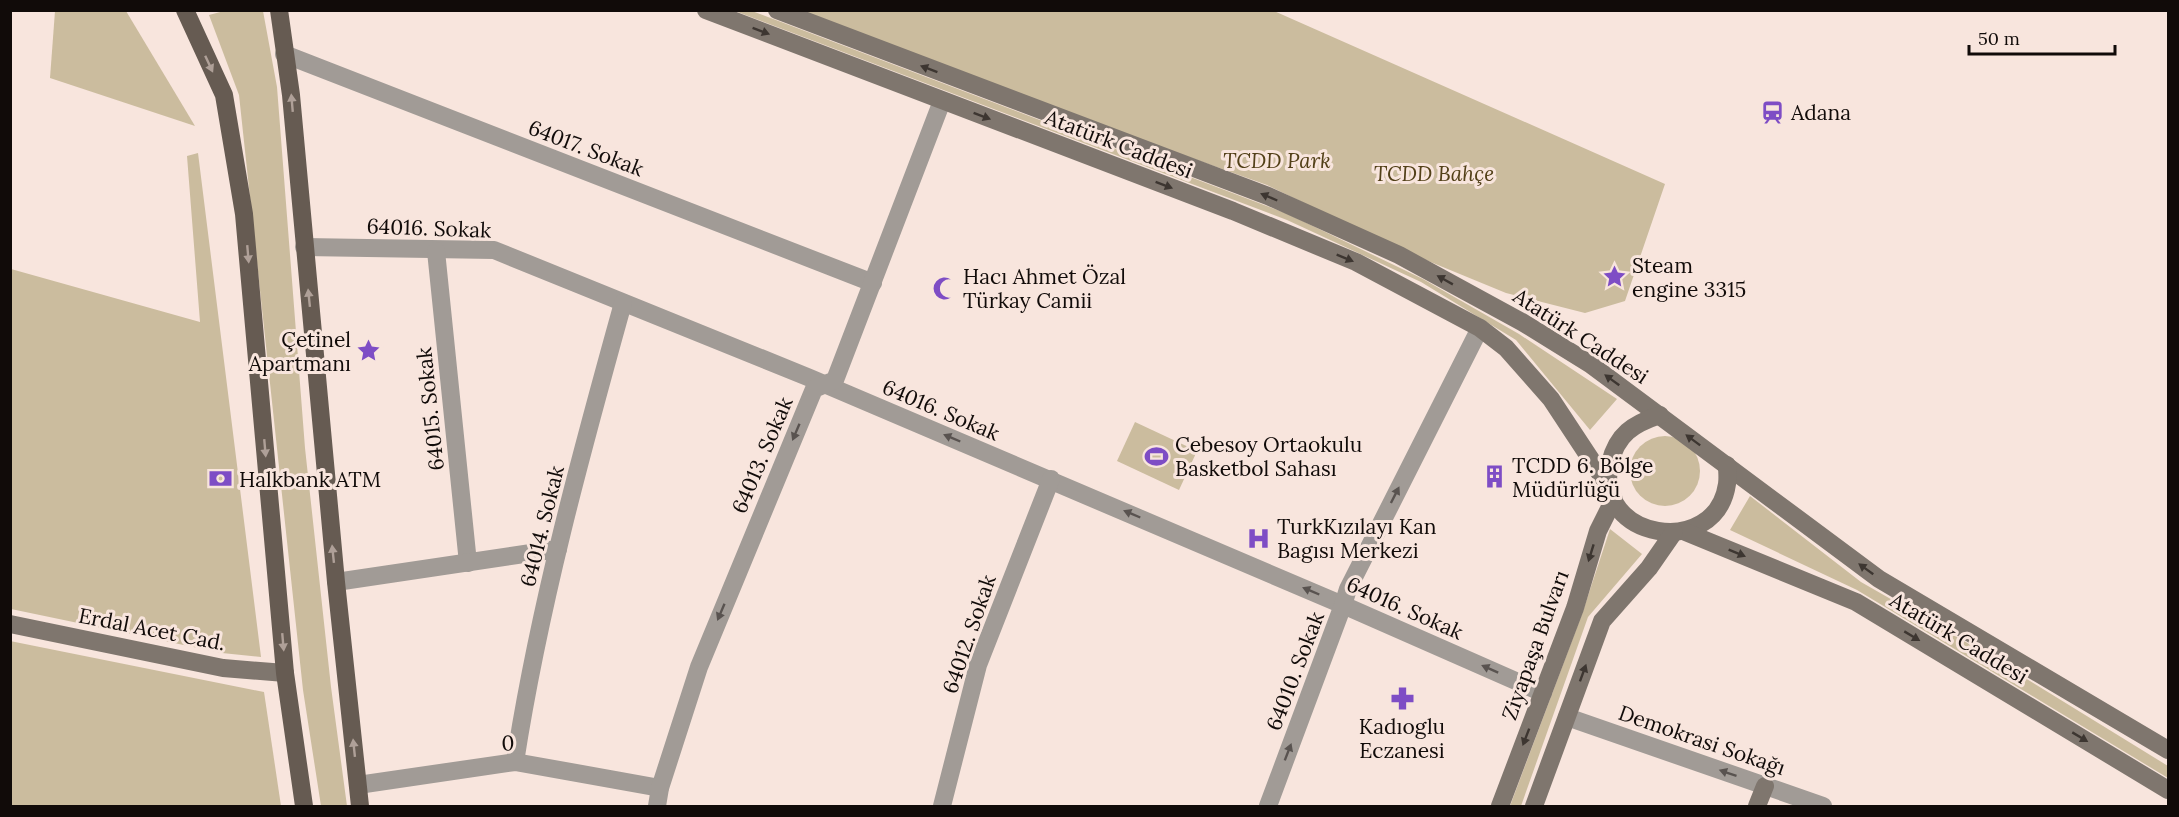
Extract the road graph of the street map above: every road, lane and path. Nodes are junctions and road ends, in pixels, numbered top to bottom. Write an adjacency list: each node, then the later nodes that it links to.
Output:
1 (185, 10): 23 (main road, one-way to 23)
2 (279, 10): 5 (main road)
3 (706, 10): 6 (main road, Atatürk Caddesi, one-way to 6)
4 (777, 10): 13 (main road, Atatürk Caddesi, one-way to 4)
5 (284, 54): 7 (main road, one-way to 5); 9 (street, 64017. Sokak)
6 (942, 101): 9 (street, 64013. Sokak); 11 (main road, Atatürk Caddesi, one-way to 11)
7 (304, 247): 8 (street, 64016. Sokak); 20 (main road, one-way to 7)
8 (436, 251): 10 (street, 64016. Sokak); 19 (street, 64015. Sokak)
9 (873, 283): 12 (street, 64013. Sokak)
10 (623, 303): 12 (street, 64016. Sokak); 18 (street, 64014. Sokak)
11 (1480, 328): 16 (main road, Atatürk Caddesi); 21 (street, 64010. Sokak, one-way to 11)
12 (825, 384): 15 (street, 64016. Sokak, one-way to 12); 30 (street, 64013. Sokak, one-way to 30)
13 (1660, 415): 14 (main road, one-way to 13); 16 (main road)
14 (1727, 465): 17 (main road); 26 (main road, Atatürk Caddesi, one-way to 14)
15 (1051, 480): 21 (street, 64016. Sokak, one-way to 15); 35 (street, 64012. Sokak)
16 (1612, 495): 17 (main road); 24 (main road, Ziyapaşa Bulvarı, one-way to 24)
17 (1678, 532): 25 (main road, one-way to 17); 31 (main road, Atatürk Caddesi, one-way to 31)
18 (558, 549): 19 (street); 27 (street, 64014. Sokak)
19 (468, 563): 20 (street)
20 (336, 582): 28 (main road, one-way to 20)
21 (1343, 605): 24 (street, 64016. Sokak, one-way to 21); 36 (street, 64010. Sokak, one-way to 21)
22 (10, 624): 23 (main road, Erdal Acet Cad.)
23 (285, 673): 32 (main road)
24 (1543, 693): 37 (main road, Ziyapaşa Bulvarı, one-way to 37)
25 (1567, 717): 29 (street, Demokrasi Sokağı, one-way to 25); 38 (main road)
26 (2169, 750)
27 (515, 762): 28 (street, 0); 30 (street, 0)
28 (358, 785): 33 (main road)
29 (1765, 786): 39 (main road); 40 (street, Demokrasi Sokağı)
30 (660, 788): 34 (street, 64013. Sokak)
31 (2169, 790)
32 (304, 807)
33 (360, 807)
34 (657, 807)
35 (942, 807)
36 (1268, 807)
37 (1500, 807)
38 (1534, 807)
39 (1757, 807)
40 (1823, 807)

